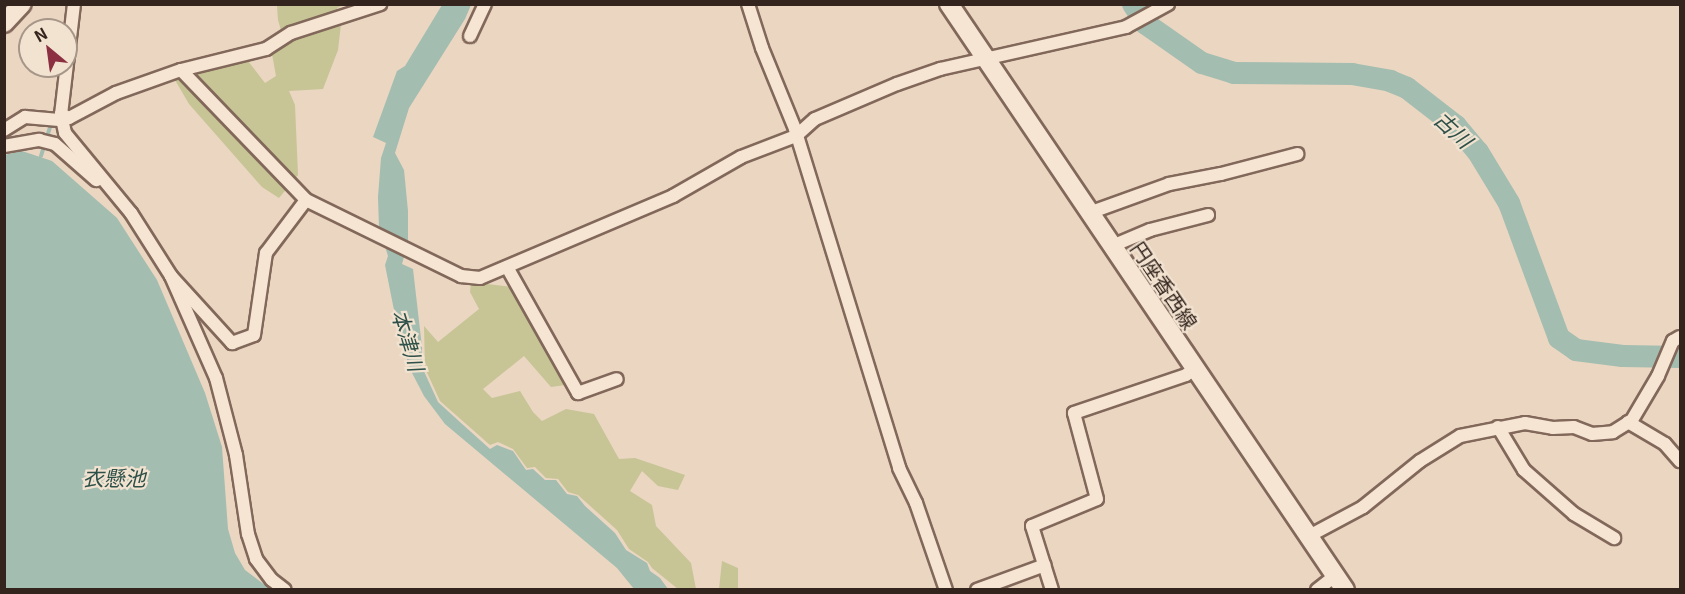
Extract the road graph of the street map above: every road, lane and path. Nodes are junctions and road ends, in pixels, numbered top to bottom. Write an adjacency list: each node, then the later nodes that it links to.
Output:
1 (22, 4): 8 (main road)
2 (74, 4): 12 (street)
3 (380, 4): 11 (street)
4 (485, 4): 9 (street)
5 (748, 4): 14 (street)
6 (949, 4): 10 (main road, 円座香西線)
7 (1168, 4): 10 (street)
8 (4, 23)
9 (470, 36)
10 (985, 59): 14 (street); 19 (main road, 円座香西線)
11 (181, 70): 12 (street); 17 (street)
12 (61, 117): 13 (street); 18 (street)
13 (4, 130)
14 (796, 136): 22 (street); 35 (street)
15 (4, 146): 18 (street)
16 (1297, 154): 19 (street)
17 (306, 200): 22 (street); 23 (street)
18 (127, 208): 23 (street)
19 (1089, 213): 21 (main road, 円座香西線)
20 (1208, 215): 21 (street)
21 (1112, 246): 25 (main road, 円座香西線)
22 (507, 267): 26 (street)
23 (171, 276): 34 (street)
24 (1677, 339): 27 (street)
25 (1194, 369): 30 (main road, 円座香西線); 32 (street)
26 (617, 379)
27 (1628, 422): 28 (street); 29 (street)
28 (1498, 427): 30 (street); 31 (street)
29 (1680, 461)
30 (1309, 536): 33 (main road, 円座香西線)
31 (1614, 538)
32 (1045, 566): 36 (street); 37 (street)
33 (1340, 583): 38 (street)
34 (285, 590)
35 (946, 590)
36 (977, 590)
37 (1052, 590)
38 (1317, 590)

